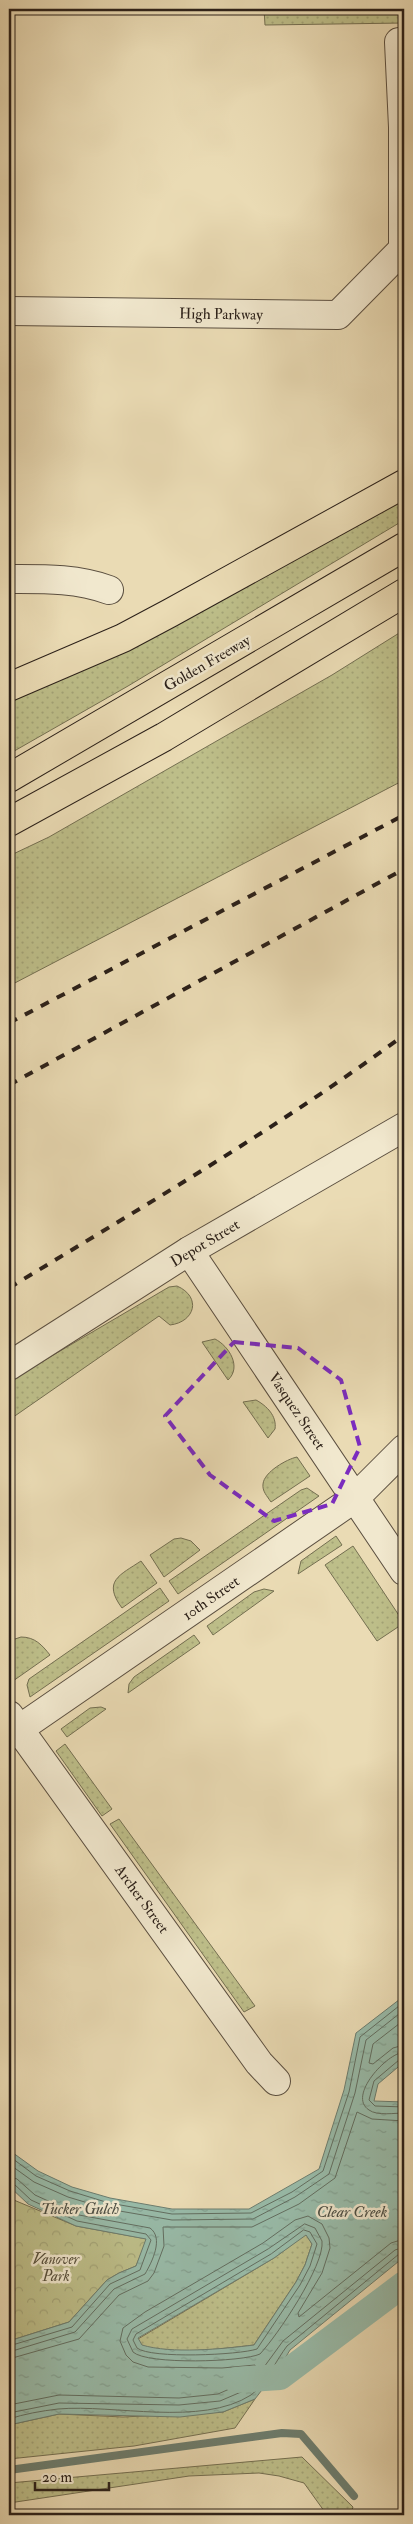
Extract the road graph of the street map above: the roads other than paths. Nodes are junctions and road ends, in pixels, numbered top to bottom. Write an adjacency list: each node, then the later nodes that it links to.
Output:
1 (399, 42): 2 (street)
2 (403, 248): 3 (street, High Parkway)
3 (9, 311)
4 (404, 484): 9 (highway)
5 (404, 547): 10 (highway, Golden Freeway)
6 (9, 579): 7 (street)
7 (109, 590)
8 (404, 593): 11 (highway)
9 (9, 687)
10 (9, 778)
11 (9, 822)
12 (404, 1127): 13 (street, Depot Street)
13 (189, 1251): 14 (street, Depot Street); 16 (street, Vasquez Street)
14 (9, 1366)
15 (404, 1449): 16 (street, 10th Street)
16 (354, 1498): 17 (street, Vasquez Street); 18 (street, 10th Street)
17 (404, 1571)
18 (12, 1726): 19 (street, Archer Street)
19 (276, 2081)

